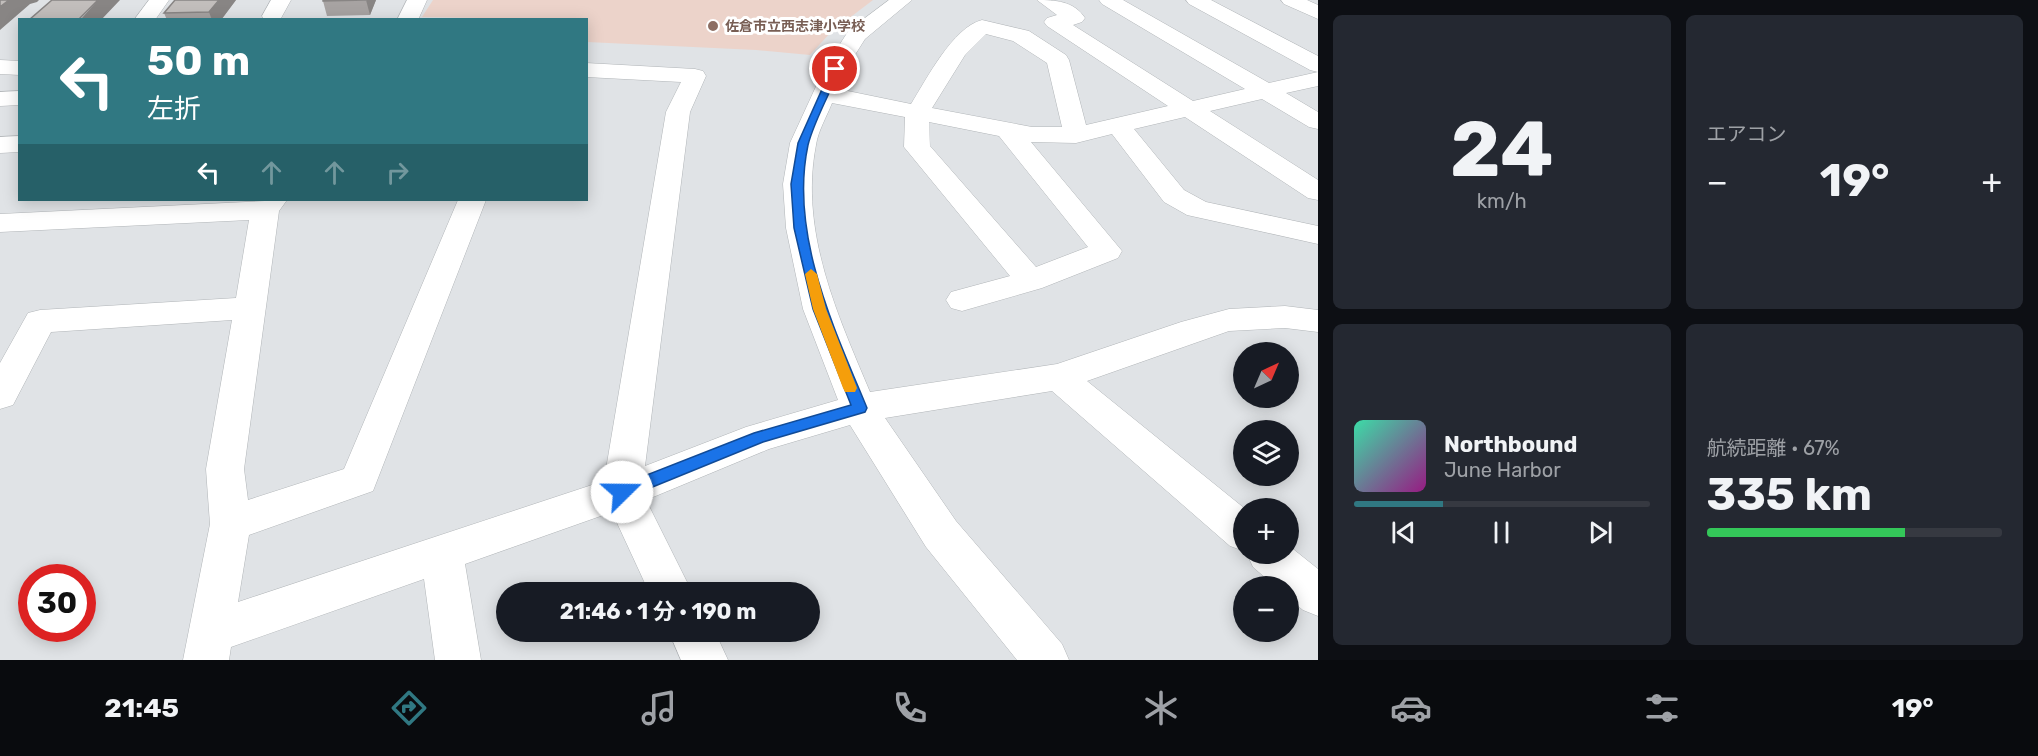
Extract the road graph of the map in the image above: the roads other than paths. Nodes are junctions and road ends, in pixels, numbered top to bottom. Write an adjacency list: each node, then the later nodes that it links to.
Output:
1 (159, 0): 9 (street)
2 (417, 0): 10 (street)
3 (902, 0): 17 (street)
4 (1047, 0): 20 (street)
5 (1109, 0): 16 (street)
6 (1196, 0): 11 (street)
7 (1291, 0): 8 (street)
8 (1318, 13)
9 (146, 18)
10 (408, 18)
11 (1318, 65)
12 (0, 67): 13 (street)
13 (18, 68)
14 (588, 70): 40 (street)
15 (1318, 79): 16 (street)
16 (1265, 92): 20 (street); 22 (street)
17 (825, 94): 21 (street); 39 (street)
18 (18, 98): 19 (street)
19 (0, 99)
20 (1186, 108): 23 (street); 28 (street)
21 (917, 113): 24 (street); 25 (street); 33 (street)
22 (1318, 122)
23 (1117, 124): 25 (street); 32 (street)
24 (1006, 130): 25 (street); 33 (street)
25 (1076, 135)
26 (18, 144): 27 (street)
27 (0, 145)
28 (1318, 192)
29 (472, 201): 41 (street)
30 (269, 205): 31 (street); 35 (street)
31 (0, 223)
32 (1318, 235)
33 (1031, 281): 34 (street)
34 (962, 300)
35 (250, 308): 38 (street); 41 (street)
36 (1318, 321): 37 (street)
37 (1059, 377): 39 (street); 42 (street)
38 (0, 394)
39 (859, 408): 40 (street); 51 (street)
40 (622, 492): 43 (street); 45 (street)
41 (230, 524): 48 (street)
42 (1233, 524)
43 (441, 554): 48 (street); 49 (street)
44 (1281, 564): 46 (street)
45 (666, 582)
46 (1317, 592)
47 (695, 642): 50 (street)
48 (208, 646)
49 (458, 660)
50 (705, 660)
51 (1046, 660)

